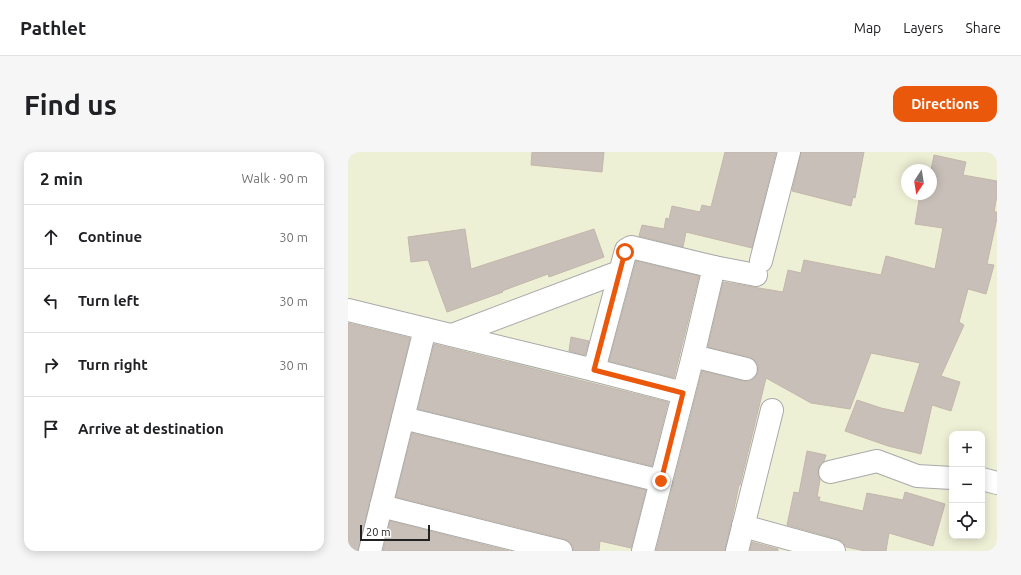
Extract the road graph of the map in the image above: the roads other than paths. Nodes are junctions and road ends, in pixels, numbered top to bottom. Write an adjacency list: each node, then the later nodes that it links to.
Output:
1 (789, 152): 2 (street)
2 (714, 267): 3 (street); 7 (street)
3 (619, 272): 6 (street); 9 (street)
4 (348, 310): 5 (street)
5 (425, 329): 6 (street); 12 (street)
6 (452, 335): 9 (street)
7 (693, 356): 8 (street); 10 (street)
8 (746, 369)
9 (594, 370): 10 (street)
10 (683, 393): 16 (street)
11 (772, 410): 19 (street)
12 (403, 418): 16 (street); 18 (street)
13 (830, 472): 14 (street)
14 (949, 478)
15 (985, 480): 17 (street)
16 (661, 481): 22 (street)
17 (997, 483)
18 (381, 506): 20 (street); 21 (street)
19 (743, 526): 23 (street); 24 (street)
20 (370, 551)
21 (561, 551)
22 (643, 551)
23 (737, 551)
24 (834, 551)

